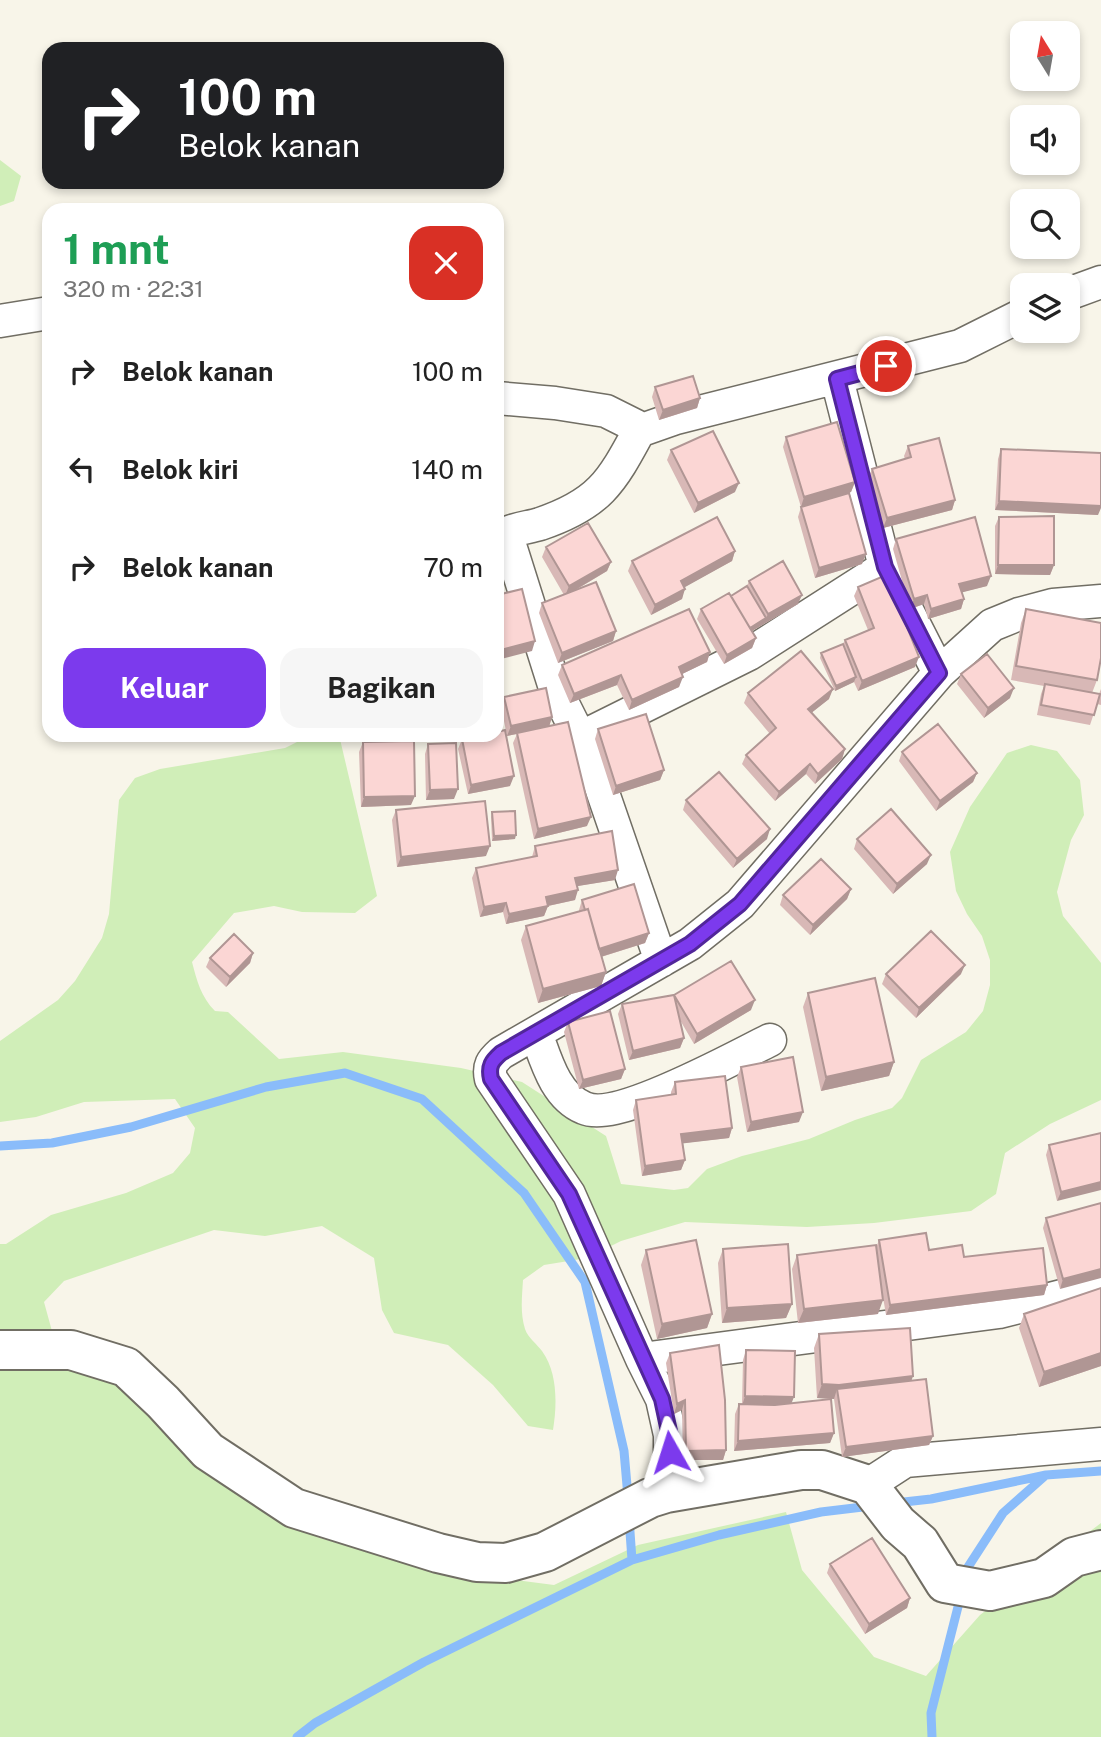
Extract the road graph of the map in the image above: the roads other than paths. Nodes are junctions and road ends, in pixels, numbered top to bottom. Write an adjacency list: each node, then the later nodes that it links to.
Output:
1 (1101, 282): 2 (street)
2 (1080, 290)
3 (42, 314): 4 (street)
4 (0, 321)
5 (1010, 321): 6 (street)
6 (837, 379): 8 (street); 9 (street)
7 (504, 399): 8 (street)
8 (639, 431): 12 (street)
9 (885, 567): 11 (street); 12 (street)
10 (1101, 601): 11 (street)
11 (939, 673): 13 (street)
12 (580, 738): 13 (street)
13 (661, 961): 14 (street)
14 (536, 1033): 15 (street); 18 (street)
15 (770, 1040)
16 (1101, 1286): 18 (street)
17 (0, 1350): 21 (street)
18 (642, 1359): 21 (street)
19 (1101, 1444): 20 (street)
20 (868, 1485): 21 (street); 22 (street)
21 (658, 1496)
22 (1101, 1550)

